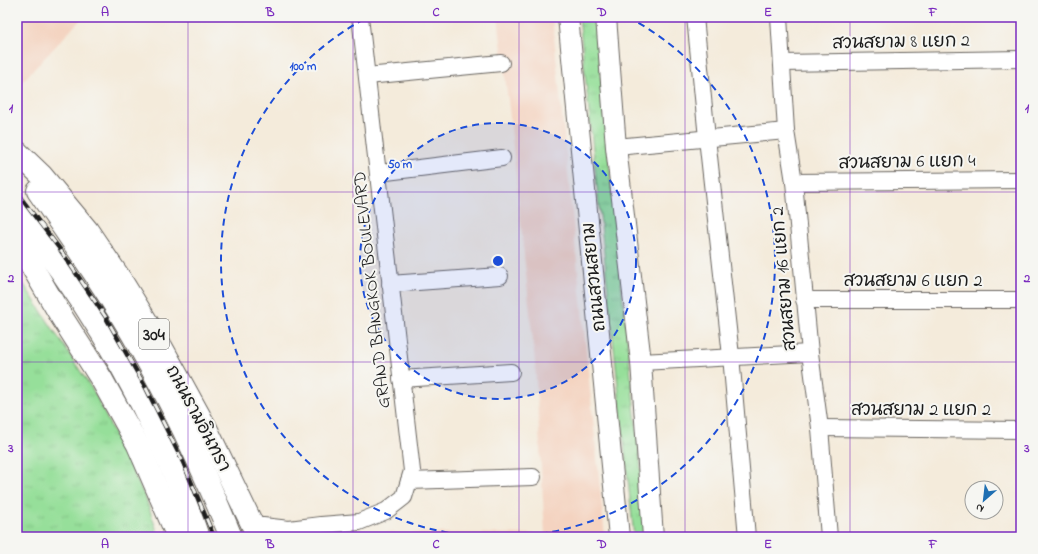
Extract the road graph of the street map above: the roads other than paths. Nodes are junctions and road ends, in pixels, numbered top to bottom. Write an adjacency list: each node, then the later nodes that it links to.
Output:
1 (360, 17): 9 (street, GRAND BANGKOK BOULEVARD)
2 (568, 17): 41 (street, ถนนสวนสยาม)
3 (606, 17): 12 (street, ถนนสวนสยาม)
4 (695, 17): 11 (street)
5 (779, 17): 8 (street, สวนสยาม 16 แยก 2)
6 (1021, 59): 8 (street, สวนสยาม 8 แยก 2)
7 (501, 63): 9 (street)
8 (782, 63): 10 (street, สวนสยาม 16 แยก 2)
9 (367, 76): 16 (street, GRAND BANGKOK BOULEVARD)
10 (786, 131): 11 (street); 18 (street, สวนสยาม 16 แยก 2)
11 (707, 138): 12 (street); 26 (street)
12 (616, 147): 27 (street, ถนนสวนสยาม)
13 (17, 152): 35 (highway, ถนนรามอินทรา / 304)
14 (502, 158): 16 (street)
15 (17, 162): 39 (highway, ถนนรามอินทรา / 304)
16 (378, 173): 22 (street, GRAND BANGKOK BOULEVARD)
17 (1021, 180): 18 (street, สวนสยาม 6 แยก 4)
18 (794, 182): 23 (street, สวนสยาม 16 แยก 2)
19 (17, 213): 38 (highway, 304)
20 (17, 241): 37 (highway)
21 (500, 276): 22 (street)
22 (390, 284): 29 (street, GRAND BANGKOK BOULEVARD)
23 (804, 300): 24 (street, สวนสยาม 6 แยก 2); 25 (street, สวนสยาม 16 แยก 2)
24 (1021, 300)
25 (810, 353): 26 (street); 30 (street, สวนสยาม 16 แยก 2)
26 (732, 356): 27 (street); 43 (street)
27 (641, 362): 42 (street, ถนนสวนสยาม)
28 (511, 372): 29 (street)
29 (401, 378): 33 (street, GRAND BANGKOK BOULEVARD)
30 (820, 428): 31 (street, สวนสยาม 2 แยก 2); 44 (street, สวนสยาม 16 แยก 2)
31 (1021, 430)
32 (532, 477): 33 (street)
33 (409, 481): 34 (street, GRAND BANGKOK BOULEVARD)
34 (350, 524): 36 (street, GRAND BANGKOK BOULEVARD); 40 (street, GRAND BANGKOK BOULEVARD)
35 (255, 532): 36 (street, GRAND BANGKOK BOULEVARD)
36 (290, 533)
37 (178, 537)
38 (198, 537)
39 (231, 537)
40 (333, 537)
41 (619, 537)
42 (653, 537)
43 (747, 537)
44 (829, 537)

